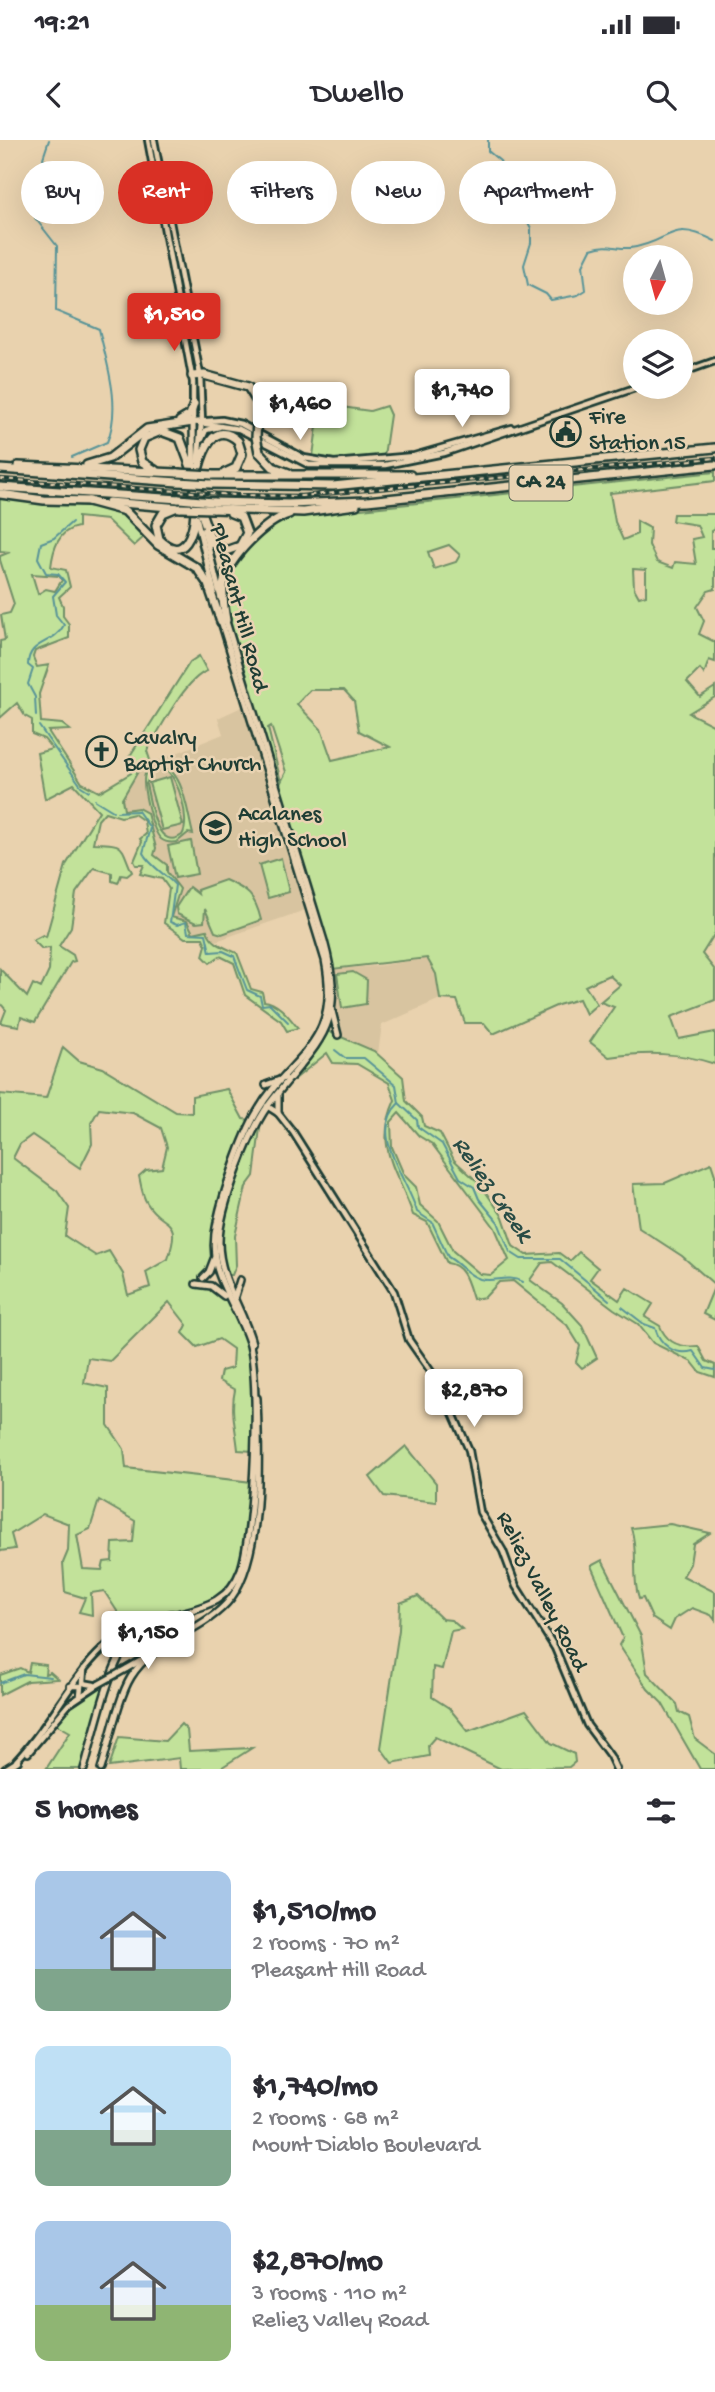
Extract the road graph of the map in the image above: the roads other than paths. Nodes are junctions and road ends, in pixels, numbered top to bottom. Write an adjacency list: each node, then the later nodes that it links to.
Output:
1 (148, 140): 5 (main road, Pleasant Hill Road)
2 (154, 140): 5 (main road, Pleasant Hill Road)
3 (715, 361): 4 (main road)
4 (693, 369)
5 (196, 375): 7 (main road, Pleasant Hill Road); 8 (main road, Pleasant Hill Road); 19 (highway, bridge)
6 (623, 392): 11 (main road)
7 (194, 404): 8 (main road, Pleasant Hill Road); 9 (highway)
8 (199, 423): 9 (highway); 10 (main road); 11 (main road); 12 (main road, Pleasant Hill Road); 17 (main road, Pleasant Hill Road)
9 (174, 424): 14 (highway)
10 (228, 426): 11 (main road); 12 (main road)
11 (513, 428)
12 (199, 446): 17 (main road, Pleasant Hill Road)
13 (715, 448): 21 (highway, CA 24)
14 (65, 466): 16 (highway); 20 (highway)
15 (715, 466): 25 (highway, CA 24)
16 (0, 468): 20 (highway, CA 24)
17 (195, 470): 18 (highway); 20 (highway); 28 (main road, Pleasant Hill Road)
18 (211, 475): 19 (highway); 20 (highway, bridge)
19 (335, 475): 21 (highway)
20 (178, 477): 21 (highway, CA 24, bridge)
21 (417, 477)
22 (0, 487): 26 (highway)
23 (0, 494): 24 (highway)
24 (88, 501): 26 (highway); 30 (highway)
25 (367, 501): 27 (highway, CA 24); 29 (highway)
26 (180, 503): 27 (highway, bridge); 28 (highway)
27 (213, 505): 28 (highway); 29 (highway)
28 (198, 511): 30 (main road, Pleasant Hill Road)
29 (303, 512): 30 (highway)
30 (223, 621): 31 (main road, Pleasant Hill Road); 33 (main road, Pleasant Hill Road)
31 (332, 1006): 32 (main road); 33 (main road, Pleasant Hill Road)
32 (338, 1035)
33 (277, 1091): 34 (main road, Pleasant Hill Road); 35 (main road)
34 (265, 1105): 35 (main road, Reliez Valley Road); 36 (main road, Pleasant Hill Road); 40 (main road, Pleasant Hill Road)
35 (278, 1113): 51 (main road, Reliez Valley Road)
36 (214, 1256): 37 (main road); 40 (main road, Pleasant Hill Road)
37 (202, 1278)
38 (240, 1280): 40 (main road)
39 (196, 1284): 40 (main road)
40 (232, 1302): 41 (main road, Pleasant Hill Road); 42 (main road, Pleasant Hill Road)
41 (183, 1611): 43 (main road, Pleasant Hill Road); 49 (main road)
42 (158, 1651): 44 (main road, Pleasant Hill Road, bridge); 50 (main road)
43 (85, 1665): 44 (main road); 45 (main road, Pleasant Hill Road)
44 (99, 1684): 46 (main road, Pleasant Hill Road)
45 (70, 1686): 46 (main road); 47 (main road, Pleasant Hill Road)
46 (79, 1696): 47 (main road, Pleasant Hill Road)
47 (16, 1761): 48 (main road, Pleasant Hill Road)
48 (6, 1769)
49 (84, 1769)
50 (101, 1769)
51 (616, 1769)

